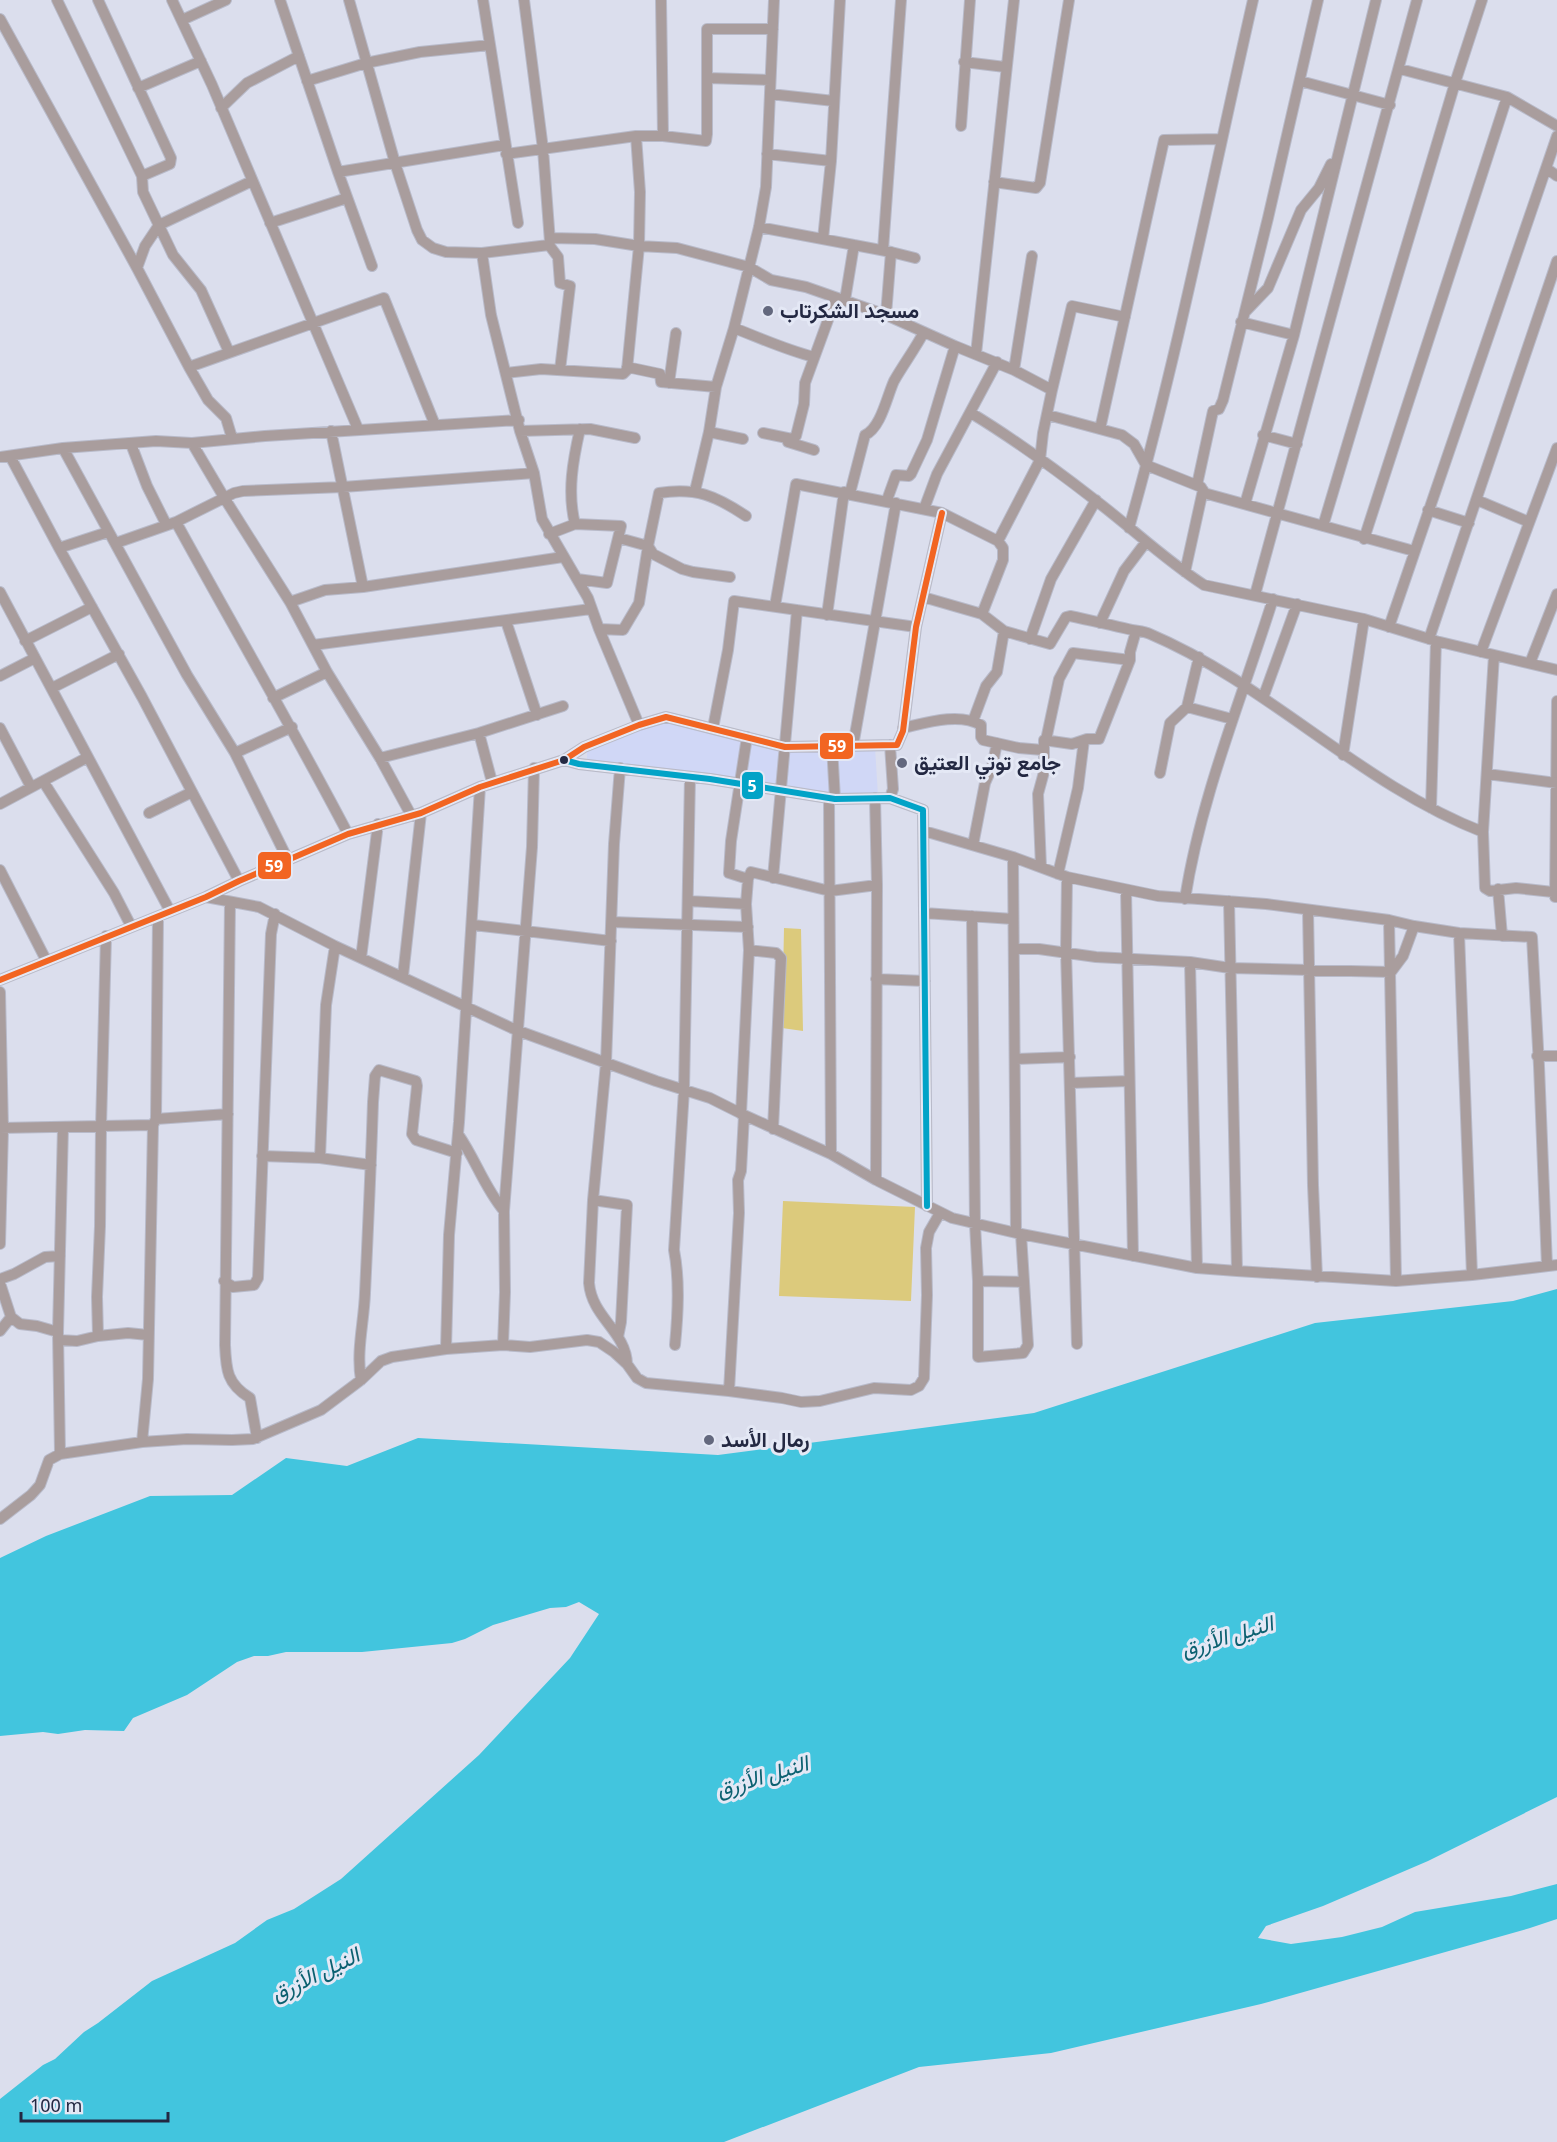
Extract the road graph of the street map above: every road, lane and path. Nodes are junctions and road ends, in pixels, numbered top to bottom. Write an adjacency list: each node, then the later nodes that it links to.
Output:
1 (57, 0): 57 (street)
2 (98, 0): 36 (street)
3 (172, 0): 22 (street)
4 (226, 0): 22 (street)
5 (280, 0): 25 (street)
6 (349, 0): 28 (street)
7 (483, 0): 24 (street)
8 (524, 0): 50 (street)
9 (661, 0): 46 (street)
10 (774, 0): 23 (street)
11 (840, 0): 40 (street)
12 (901, 0): 70 (street)
13 (970, 0): 27 (street)
14 (1014, 0): 29 (street)
15 (1069, 0): 60 (street)
16 (1253, 0): 48 (street)
17 (1318, 0): 34 (street)
18 (1376, 0): 38 (street)
19 (1417, 0): 30 (street)
20 (1482, 0): 35 (street)
21 (0, 19): 77 (street)
22 (182, 20): 26 (street)
23 (773, 29): 31 (street); 32 (street)
24 (490, 45): 28 (street); 49 (street)
25 (299, 56): 33 (street); 42 (street)
26 (201, 61): 36 (street); 42 (street)
27 (964, 62): 29 (street); 43 (street)
28 (366, 63): 33 (street); 54 (street)
29 (1005, 67): 60 (street)
30 (1400, 69): 35 (street); 41 (street)
31 (707, 78): 32 (street); 46 (street)
32 (770, 80): 37 (street)
33 (308, 81): 56 (street)
34 (1300, 81): 38 (street); 81 (street)
35 (1455, 83): 39 (street); 143 (street)
36 (138, 88): 57 (street)
37 (770, 94): 40 (street); 52 (street)
38 (1353, 95): 41 (street); 51 (street)
39 (1507, 97): 44 (street); 148 (street)
40 (834, 100): 53 (street)
41 (1390, 105): 117 (street)
42 (221, 108): 59 (street)
43 (961, 126)
44 (1557, 126)
45 (636, 136): 46 (street); 50 (street); 69 (street)
46 (663, 136)
47 (1557, 136): 55 (street)
48 (1221, 139): 80 (street); 123 (street)
49 (505, 149): 50 (street); 54 (street); 63 (street)
50 (543, 149): 67 (street)
51 (1338, 150): 81 (street); 86 (street)
52 (767, 154): 53 (street); 65 (street)
53 (831, 161): 66 (street)
54 (395, 163): 56 (street); 71 (street)
55 (1546, 168): 58 (street); 135 (street)
56 (338, 172): 61 (street)
57 (142, 176): 64 (street)
58 (1557, 176)
59 (252, 181): 62 (street); 64 (street)
60 (994, 182): 89 (street)
61 (347, 198): 62 (street); 75 (street)
62 (270, 222): 82 (street)
63 (518, 223)
64 (159, 225): 77 (street); 88 (street)
65 (759, 227): 66 (street); 76 (street)
66 (823, 239): 68 (street)
67 (550, 242): 69 (street); 71 (street); 94 (street)
68 (854, 245): 70 (street); 78 (street)
69 (639, 246): 76 (street); 93 (street)
70 (887, 251): 73 (street); 79 (street)
71 (482, 253): 96 (street)
72 (1032, 256): 95 (street)
73 (915, 258)
74 (1557, 261): 131 (street)
75 (372, 266)
76 (749, 267): 78 (street); 83 (street)
77 (137, 268): 92 (street)
78 (841, 299): 79 (street); 90 (street)
79 (886, 315): 84 (street)
80 (1125, 317): 99 (street); 106 (street)
81 (1242, 317): 86 (street); 126 (street)
82 (312, 323): 88 (street); 102 (street); 104 (street)
83 (734, 327): 90 (street); 98 (street)
84 (924, 332): 87 (street); 128 (street)
85 (676, 333): 97 (street)
86 (1294, 335): 110 (street)
87 (955, 346): 89 (street); 132 (street)
88 (229, 352): 92 (street)
89 (976, 354): 91 (street)
90 (814, 357): 114 (street)
91 (997, 362): 95 (street); 100 (street)
92 (189, 367): 111 (street)
93 (627, 367): 94 (street); 97 (street)
94 (561, 370): 96 (street)
95 (1014, 370): 99 (street)
96 (506, 373): 103 (street)
97 (669, 383): 98 (street)
98 (716, 387): 108 (street)
99 (1052, 390): 101 (street)
100 (971, 413): 122 (street); 134 (street)
101 (1048, 415): 106 (street); 122 (street)
102 (435, 425): 103 (street); 104 (street)
103 (520, 425): 105 (street); 124 (street)
104 (358, 429): 107 (street)
105 (580, 429): 112 (street); 142 (street)
106 (1100, 429): 123 (street)
107 (331, 431): 111 (street); 125 (street)
108 (709, 432): 113 (street); 127 (street)
109 (763, 433): 114 (street)
110 (1263, 435): 117 (street); 133 (street)
111 (232, 438): 115 (street)
112 (635, 438)
113 (743, 438)
114 (789, 438): 120 (street)
115 (192, 443): 116 (street); 129 (street)
116 (130, 444): 118 (street); 140 (street)
117 (1297, 444): 137 (street)
118 (63, 448): 121 (street); 145 (street)
119 (1557, 448): 139 (street)
120 (814, 450)
121 (5, 457): 153 (street)
122 (1040, 460): 130 (street); 149 (street)
123 (1146, 465): 126 (street); 144 (street)
124 (534, 473): 125 (street); 146 (street)
125 (343, 487): 129 (street); 159 (street)
126 (1200, 488): 133 (street); 156 (street)
127 (695, 491): 138 (street); 152 (street)
128 (847, 493): 132 (street); 167 (street); 173 (street)
129 (225, 500): 140 (street); 165 (street)
130 (1096, 500): 144 (street); 183 (street)
131 (1477, 500): 139 (street); 141 (street)
132 (891, 502): 134 (street); 175 (street)
133 (1245, 504): 137 (street)
134 (924, 509): 136 (street)
135 (1428, 510): 141 (street); 154 (street)
136 (942, 513): 149 (street); 163 (street)
137 (1277, 513): 143 (street); 162 (street)
138 (746, 516)
139 (1529, 522): 187 (street)
140 (171, 523): 151 (street); 199 (street)
141 (1469, 523): 184 (street)
142 (575, 524): 146 (street); 147 (street)
143 (1323, 526): 148 (street)
144 (1129, 528): 150 (street)
145 (108, 532): 151 (street); 153 (street)
146 (549, 534): 155 (street)
147 (619, 538): 152 (street); 158 (street)
148 (1364, 539): 154 (street)
149 (998, 541): 172 (street)
150 (1146, 542): 156 (street); 177 (street)
151 (116, 543): 221 (street)
152 (648, 546): 157 (street); 180 (street)
153 (59, 548): 168 (street)
154 (1414, 551): 179 (street)
155 (563, 557): 158 (street); 159 (street)
156 (1185, 572): 162 (street)
157 (730, 578)
158 (577, 579): 169 (street)
159 (363, 587): 165 (street)
160 (0, 592): 171 (street)
161 (1557, 594): 193 (street)
162 (1255, 595): 164 (street)
163 (923, 597): 172 (street); 178 (street)
164 (1273, 598): 166 (street); 197 (street)
165 (290, 602): 186 (street)
166 (1297, 604): 174 (street); 200 (street)
167 (775, 606): 170 (street); 210 (street)
168 (92, 607): 185 (street); 188 (street)
169 (591, 609): 176 (street); 180 (street)
170 (797, 610): 173 (street); 220 (street)
171 (5, 612): 185 (street)
172 (982, 614): 181 (street)
173 (827, 615): 175 (street)
174 (1364, 619): 179 (street); 222 (street)
175 (876, 620): 178 (street); 218 (street)
176 (506, 621): 186 (street); 204 (street)
177 (1100, 623): 182 (street); 183 (street)
178 (916, 627): 211 (street)
179 (1389, 627): 184 (street)
180 (598, 629): 207 (street)
181 (1004, 631): 183 (street); 206 (street)
182 (1136, 631): 190 (street); 192 (street)
183 (1030, 639)
184 (1432, 640): 187 (street); 243 (street)
185 (26, 641): 191 (street)
186 (313, 645): 195 (street)
187 (1481, 651): 189 (street)
188 (119, 654): 198 (street); 238 (street)
189 (1494, 655): 193 (street); 229 (street)
190 (1199, 657): 197 (street); 203 (street)
191 (34, 658): 196 (street); 198 (street)
192 (1130, 660): 214 (street); 216 (street)
193 (1530, 663): 194 (street)
194 (1557, 670)
195 (327, 672): 199 (street); 224 (street)
196 (0, 676)
197 (1244, 684): 200 (street); 205 (street)
198 (52, 688): 223 (street)
199 (273, 698): 208 (street)
200 (1263, 698): 222 (street)
201 (1557, 701): 233 (street)
202 (563, 706): 204 (street)
203 (1187, 707): 205 (street); 228 (street)
204 (537, 715): 212 (street)
205 (1233, 719): 265 (street)
206 (973, 721): 211 (street); 215 (street)
207 (639, 725): 210 (street); 225 (street)
208 (292, 727): 221 (street); 249 (street)
209 (0, 728): 235 (street)
210 (713, 728): 213 (street)
211 (903, 728): 219 (street)
212 (479, 733): 224 (street); 232 (street)
213 (747, 737): 220 (street); 234 (street)
214 (1084, 740): 216 (street); 255 (street)
215 (997, 743): 216 (street); 250 (street)
216 (1044, 745): 253 (street)
217 (832, 746): 218 (street); 220 (street); 239 (street)
218 (853, 746): 219 (street)
219 (890, 746): 241 (street)
220 (784, 747): 237 (street)
221 (235, 753): 252 (street)
222 (1342, 755): 243 (street)
223 (88, 757): 231 (street); 271 (street)
224 (380, 758): 245 (street)
225 (564, 760): 226 (street); 227 (street)
226 (534, 768): 232 (street); 284 (street)
227 (620, 768): 230 (street); 278 (street)
228 (1160, 773)
229 (1487, 774): 233 (street); 248 (street)
230 (690, 777): 234 (street); 266 (street)
231 (43, 781): 235 (street); 281 (street)
232 (492, 782): 236 (street)
233 (1556, 783): 264 (street)
234 (739, 785): 237 (street); 257 (street)
235 (31, 787): 242 (street)
236 (480, 787): 245 (street); 279 (street)
237 (781, 791): 239 (street); 256 (street)
238 (192, 792): 244 (street); 258 (street)
239 (832, 798): 240 (street); 262 (street)
240 (875, 798): 241 (street); 259 (street)
241 (890, 798): 247 (street)
242 (0, 804)
243 (1431, 808): 248 (street)
244 (149, 813)
245 (416, 814): 246 (street); 300 (street)
246 (378, 824): 249 (street); 293 (street)
247 (924, 831): 250 (street); 272 (street)
248 (1484, 832): 260 (street)
249 (348, 834): 252 (street)
250 (973, 845): 251 (street)
251 (1013, 857): 253 (street); 276 (street)
252 (288, 860): 258 (street)
253 (1041, 867): 255 (street)
254 (0, 870): 295 (street)
255 (1062, 876): 261 (street); 292 (street)
256 (773, 878): 257 (street); 262 (street)
257 (748, 879): 269 (street)
258 (239, 880): 263 (street)
259 (877, 885): 262 (street); 302 (street)
260 (1498, 889): 264 (street); 287 (street)
261 (1126, 890): 265 (street); 294 (street)
262 (830, 891): 324 (street)
263 (206, 897): 268 (street); 271 (street)
264 (1556, 897)
265 (1185, 899): 267 (street)
266 (688, 901): 269 (street); 280 (street)
267 (1229, 901): 270 (street); 297 (street)
268 (230, 902): 273 (street); 315 (street)
269 (746, 904): 283 (street)
270 (1308, 910): 277 (street); 298 (street)
271 (170, 911): 275 (street)
272 (924, 913): 274 (street); 303 (street)
273 (275, 914): 289 (street); 325 (street)
274 (972, 916): 276 (street); 333 (street)
275 (158, 917): 281 (street); 317 (street)
276 (1013, 919): 290 (street)
277 (1389, 920): 282 (street); 299 (street)
278 (612, 922): 280 (street); 288 (street)
279 (472, 925): 284 (street); 305 (street)
280 (687, 925): 283 (street); 314 (street)
281 (131, 926): 286 (street)
282 (1414, 926): 285 (street); 299 (street)
283 (748, 927): 291 (street)
284 (524, 930): 288 (street); 306 (street)
285 (1459, 933): 287 (street); 342 (street)
286 (106, 936): 295 (street); 319 (street)
287 (1502, 936): 307 (street)
288 (611, 941): 311 (street)
289 (335, 946): 293 (street); 326 (street)
290 (1014, 949): 292 (street); 310 (street)
291 (749, 950): 316 (street); 320 (street)
292 (1066, 951): 294 (street); 309 (street)
293 (360, 958): 300 (street)
294 (1128, 958): 296 (street); 312 (street)
295 (46, 960): 301 (street)
296 (1190, 962): 297 (street); 340 (street)
297 (1230, 968): 298 (street); 341 (street)
298 (1310, 971): 299 (street); 343 (street)
299 (1390, 972): 347 (street)
300 (403, 976): 305 (street)
301 (0, 980)
302 (876, 980): 303 (street); 328 (street)
303 (925, 981): 330 (street)
304 (0, 992): 321 (street)
305 (466, 1007): 306 (street); 322 (street)
306 (516, 1030): 311 (street); 331 (street)
307 (1538, 1056): 308 (street); 339 (street)
308 (1557, 1056)
309 (1070, 1057): 310 (street); 313 (street)
310 (1015, 1059): 334 (street)
311 (606, 1063): 314 (street); 329 (street)
312 (1130, 1081): 313 (street); 338 (street)
313 (1070, 1083): 336 (street)
314 (684, 1090): 316 (street); 357 (street)
315 (228, 1114): 317 (street); 345 (street)
316 (742, 1114): 320 (street); 361 (street)
317 (154, 1122): 319 (street); 351 (street)
318 (63, 1127): 319 (street); 321 (street); 337 (street)
319 (101, 1127): 353 (street)
320 (773, 1128): 324 (street)
321 (2, 1129): 335 (street)
322 (458, 1134): 323 (street); 331 (street)
323 (457, 1153): 327 (street); 358 (street)
324 (831, 1154): 328 (street)
325 (262, 1156): 326 (street); 345 (street)
326 (320, 1158): 327 (street)
327 (371, 1165): 360 (street)
328 (876, 1180): 330 (street)
329 (593, 1200): 354 (street); 354 (street)
330 (927, 1206): 332 (street)
331 (504, 1211): 356 (street)
332 (940, 1213): 333 (street); 361 (street)
333 (975, 1224): 334 (street); 346 (street)
334 (1018, 1233): 336 (street); 348 (street)
335 (0, 1244)
336 (1073, 1244): 338 (street); 355 (street)
337 (60, 1256): 344 (street); 352 (street)
338 (1133, 1256): 340 (street)
339 (1552, 1265): 342 (street)
340 (1197, 1268): 341 (street)
341 (1237, 1272): 343 (street)
342 (1472, 1275): 347 (street)
343 (1317, 1277): 347 (street)
344 (0, 1281): 349 (street)
345 (224, 1281): 362 (street)
346 (978, 1281): 348 (street); 348 (street)
347 (1396, 1281)
348 (1024, 1282)
349 (11, 1317): 350 (street); 352 (street)
350 (0, 1331)
351 (148, 1335): 353 (street); 363 (street)
352 (59, 1336): 353 (street); 364 (street)
353 (98, 1336)
354 (618, 1337): 359 (street)
355 (1077, 1344)
356 (503, 1345): 358 (street); 359 (street)
357 (675, 1346)
358 (446, 1349): 360 (street)
359 (627, 1364): 361 (street)
360 (361, 1380): 362 (street)
361 (729, 1391)
362 (257, 1438): 363 (street)
363 (142, 1442): 364 (street)
364 (60, 1454): 365 (street)
365 (0, 1519)

